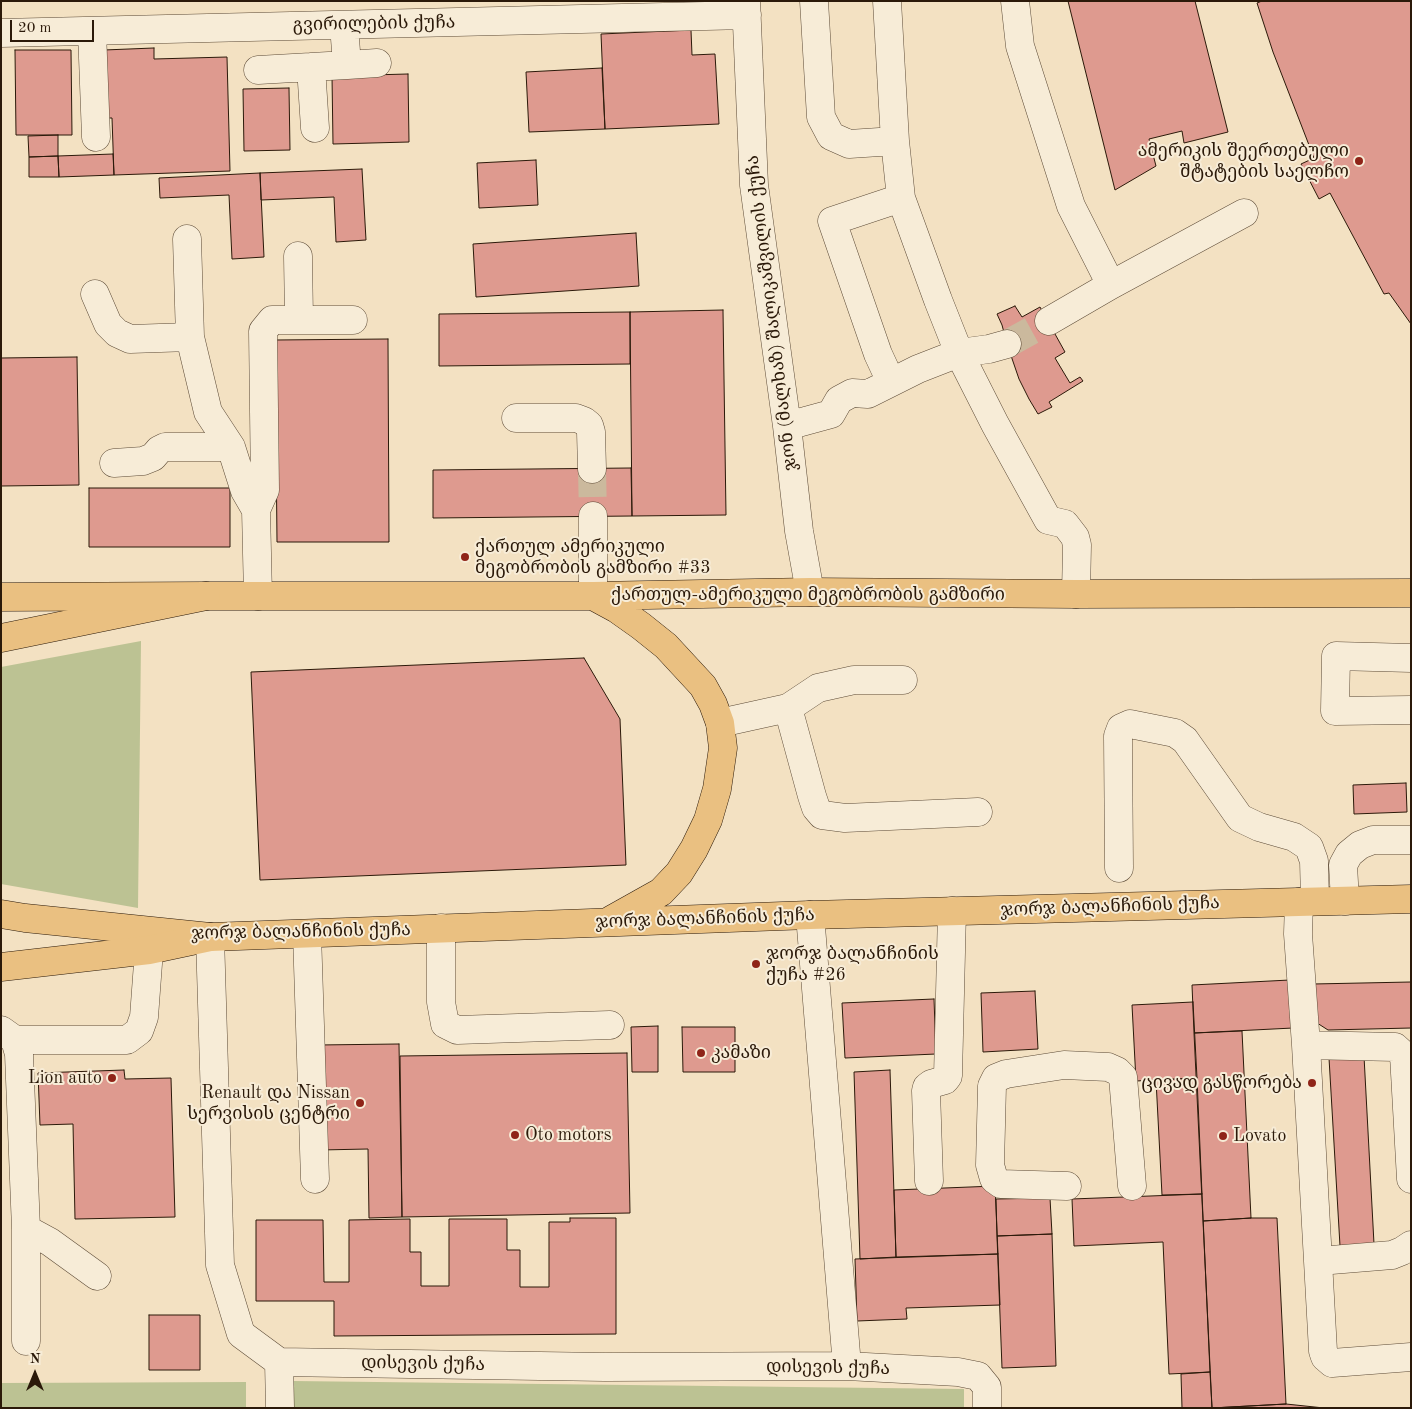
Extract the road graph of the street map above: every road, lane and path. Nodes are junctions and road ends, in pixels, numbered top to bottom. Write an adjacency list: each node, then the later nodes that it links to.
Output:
1 (814, 1): 14 (street)
2 (887, 1): 14 (street)
3 (1015, 1): 19 (street)
4 (747, 8): 5 (street, გვირილების ქუჩა); 29 (street, ჯონ (მალხაზ) შალიკაშვილის ქუჩა)
5 (344, 25): 6 (street, გვირილების ქუჩა); 9 (street)
6 (92, 31): 7 (street, გვირილების ქუჩა); 13 (street)
7 (1, 33)
8 (377, 63): 9 (street)
9 (347, 65): 10 (street)
10 (311, 67): 11 (street); 12 (street)
11 (258, 70)
12 (315, 128)
13 (96, 137)
14 (895, 141): 15 (street)
15 (901, 198): 26 (street); 27 (street)
16 (1244, 213): 19 (street)
17 (187, 239): 24 (street)
18 (298, 256): 21 (street)
19 (1112, 285): 23 (street)
20 (95, 294): 24 (street)
21 (299, 319): 22 (street); 33 (street)
22 (353, 320)
23 (1049, 321)
24 (190, 337): 30 (street)
25 (1006, 344): 26 (street)
26 (959, 353): 27 (street); 37 (street)
27 (891, 382): 29 (street)
28 (516, 418): 32 (street)
29 (787, 426): 35 (street, ჯონ (მალხაზ) შალიკაშვილის ქუჩა)
30 (231, 447): 31 (street); 33 (street)
31 (114, 463)
32 (592, 469)
33 (256, 510): 39 (street)
34 (593, 516): 40 (street)
35 (810, 592): 37 (main road, ქართულ-ამერიკული მეგობრობის გამზირი); 40 (main road, ქართულ-ამერიკული მეგობრობის გამზირი)
36 (1411, 593): 37 (main road, ქართულ-ამერიკული მეგობრობის გამზირი)
37 (1076, 594)
38 (206, 596): 39 (main road, ქართულ-ამერიკული მეგობრობის გამზირი); 41 (main road); 42 (main road)
39 (258, 596): 40 (main road, ქართულ-ამერიკული მეგობრობის გამზირი)
40 (593, 596): 47 (main road)
41 (1, 597)
42 (1, 638)
43 (1411, 658): 46 (street)
44 (903, 680): 45 (street)
45 (788, 708): 47 (street); 48 (street)
46 (1411, 710)
47 (720, 723): 57 (main road)
48 (978, 812)
49 (1411, 840): 52 (street)
50 (1120, 868): 53 (street)
51 (1411, 899): 52 (main road, ჯორჯ ბალანჩინის ქუჩა)
52 (1345, 901): 53 (main road, ჯორჯ ბალანჩინის ქუჩა)
53 (1307, 902): 54 (main road, ჯორჯ ბალანჩინის ქუჩა); 65 (street)
54 (952, 911): 56 (main road, ჯორჯ ბალანჩინის ქუჩა); 68 (street)
55 (1, 914): 60 (main road, ჯორჯ ბალანჩინის ქუჩა)
56 (810, 915): 57 (main road, ჯორჯ ბალანჩინის ქუჩა); 78 (street)
57 (607, 922): 58 (main road, ჯორჯ ბალანჩინის ქუჩა)
58 (441, 928): 59 (main road, ჯორჯ ბალანჩინის ქუჩა); 63 (street)
59 (307, 934): 60 (main road, ჯორჯ ბალანჩინის ქუჩა); 66 (street)
60 (210, 937): 61 (main road); 77 (street)
61 (149, 950): 62 (main road); 64 (street)
62 (1, 967)
63 (610, 1025)
64 (8, 1035): 71 (street)
65 (1306, 1045): 67 (street); 73 (street)
66 (315, 1179)
67 (1411, 1179)
68 (929, 1181)
69 (1066, 1186): 70 (street)
70 (1132, 1186)
71 (26, 1229): 74 (street); 75 (street)
72 (1411, 1245): 73 (street)
73 (1318, 1261): 76 (street)
74 (97, 1276)
75 (26, 1342)
76 (1411, 1357)
77 (279, 1362): 78 (street, დისევის ქუჩა); 79 (street)
78 (847, 1366): 80 (street, დისევის ქუჩა)
79 (280, 1408)
80 (987, 1408)

